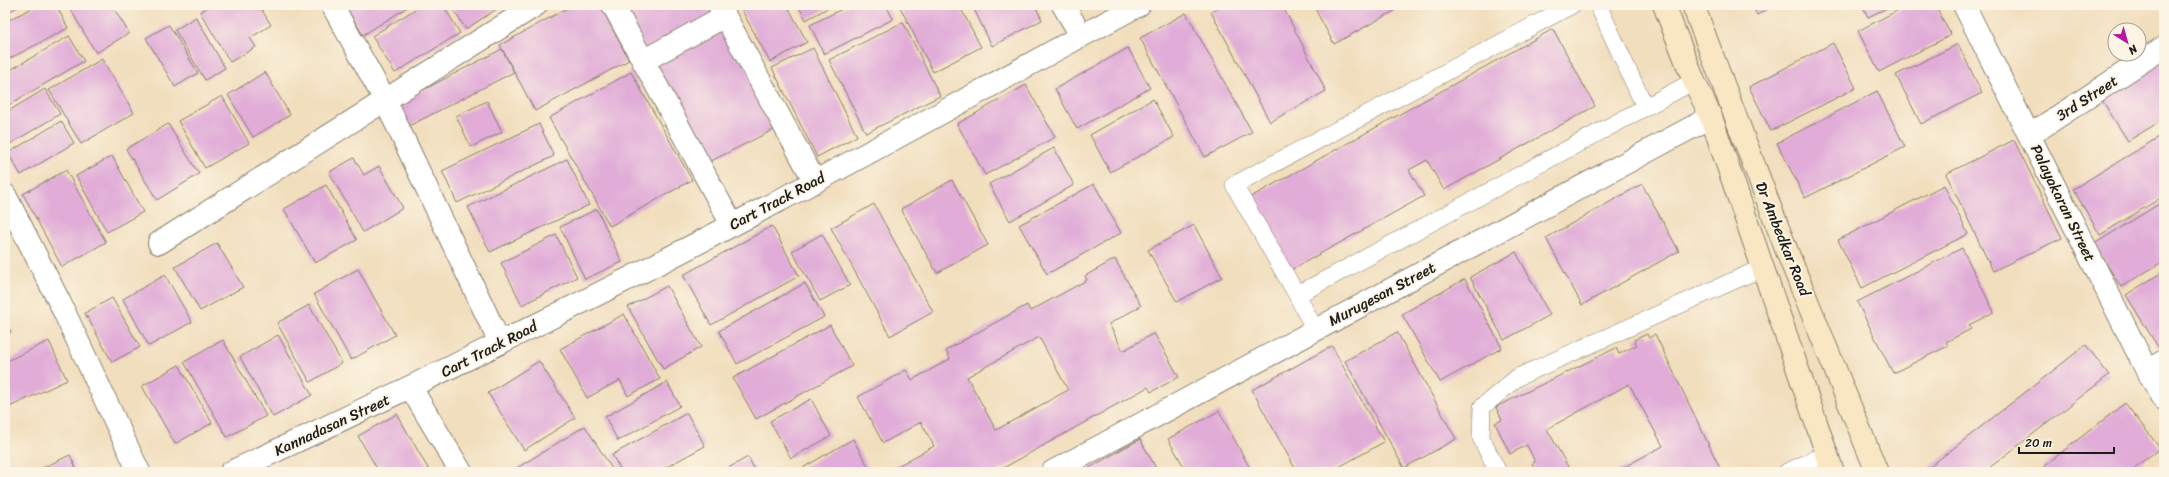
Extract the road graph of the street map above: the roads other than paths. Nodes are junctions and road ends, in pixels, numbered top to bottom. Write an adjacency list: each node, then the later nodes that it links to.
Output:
1 (332, 5): 16 (street)
2 (536, 5): 16 (street)
3 (613, 5): 14 (street)
4 (1063, 5): 12 (street)
5 (1139, 5): 12 (street, Cart Track Road)
6 (1572, 5): 25 (lane)
7 (1598, 5): 17 (lane)
8 (1664, 5): 15 (main road, Dr Ambedkar Road)
9 (1693, 5): 38 (main road, Dr Ambedkar Road)
10 (1964, 5): 19 (street, Palayakaran Street)
11 (722, 11): 14 (street); 20 (street)
12 (1082, 36): 20 (street, Cart Track Road)
13 (2164, 47): 19 (street, 3rd Street)
14 (643, 61): 22 (street)
15 (1694, 81): 17 (lane); 18 (main road, Dr Ambedkar Road)
16 (385, 100): 23 (street); 27 (street)
17 (1645, 107): 25 (lane)
18 (1711, 117): 24 (main road, Dr Ambedkar Road); 26 (street, Murugesan Street)
19 (2030, 135): 28 (street, Palayakaran Street)
20 (815, 182): 22 (street, Cart Track Road)
21 (5, 195): 32 (street)
22 (732, 225): 27 (street, Cart Track Road)
23 (159, 243)
24 (1762, 268): 31 (main road, Dr Ambedkar Road); 36 (lane)
25 (1297, 295): 26 (lane)
26 (1315, 330): 35 (street, Murugesan Street)
27 (500, 343): 29 (street, Cart Track Road)
28 (2156, 366): 30 (street, Palayakaran Street)
29 (411, 388): 33 (street, Kannadasan Street); 34 (street)
30 (2164, 399)
31 (1830, 463): 37 (lane)
32 (139, 472)
33 (231, 472)
34 (461, 472)
35 (1052, 472)
36 (1498, 472)
37 (1787, 472)
38 (1877, 472)

